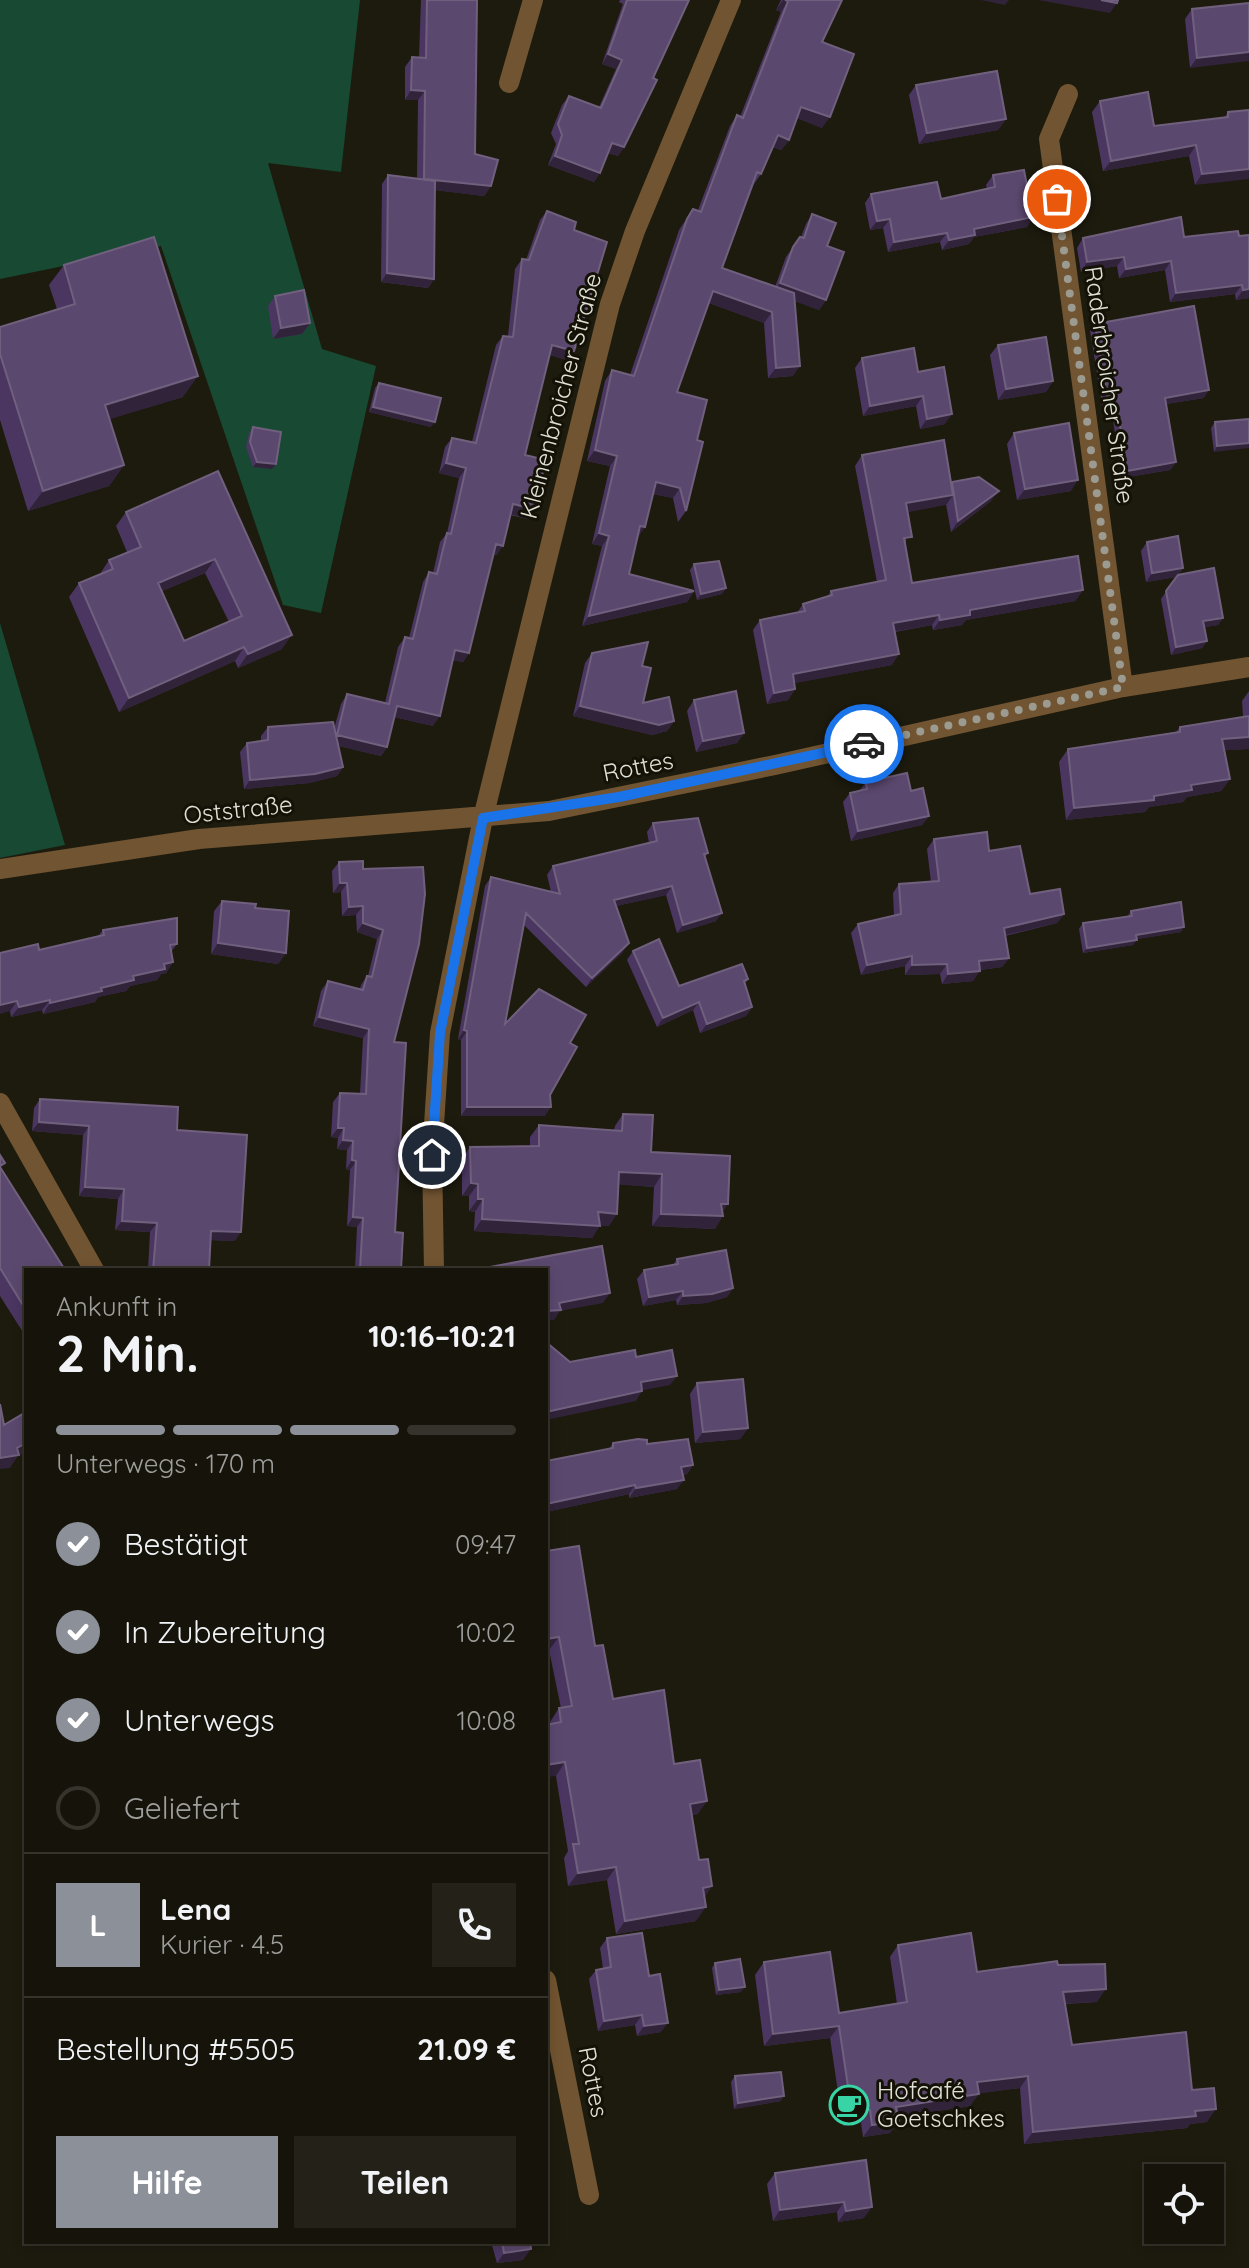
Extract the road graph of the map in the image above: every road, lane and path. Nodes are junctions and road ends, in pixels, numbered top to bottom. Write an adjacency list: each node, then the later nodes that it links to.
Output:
1 (533, 0): 3 (street)
2 (731, 0): 7 (street, Kleinenbroicher Straße)
3 (509, 83)
4 (1068, 94): 6 (street, Raderbroicher Straße)
5 (1249, 667): 6 (street, Rottes)
6 (1123, 687): 7 (street, Rottes)
7 (483, 818): 8 (street, Oststraße); 11 (street)
8 (0, 869)
9 (0, 1103): 10 (street)
10 (93, 1268)
11 (434, 1268)
12 (548, 1990): 13 (street, Rottes)
13 (589, 2195)

